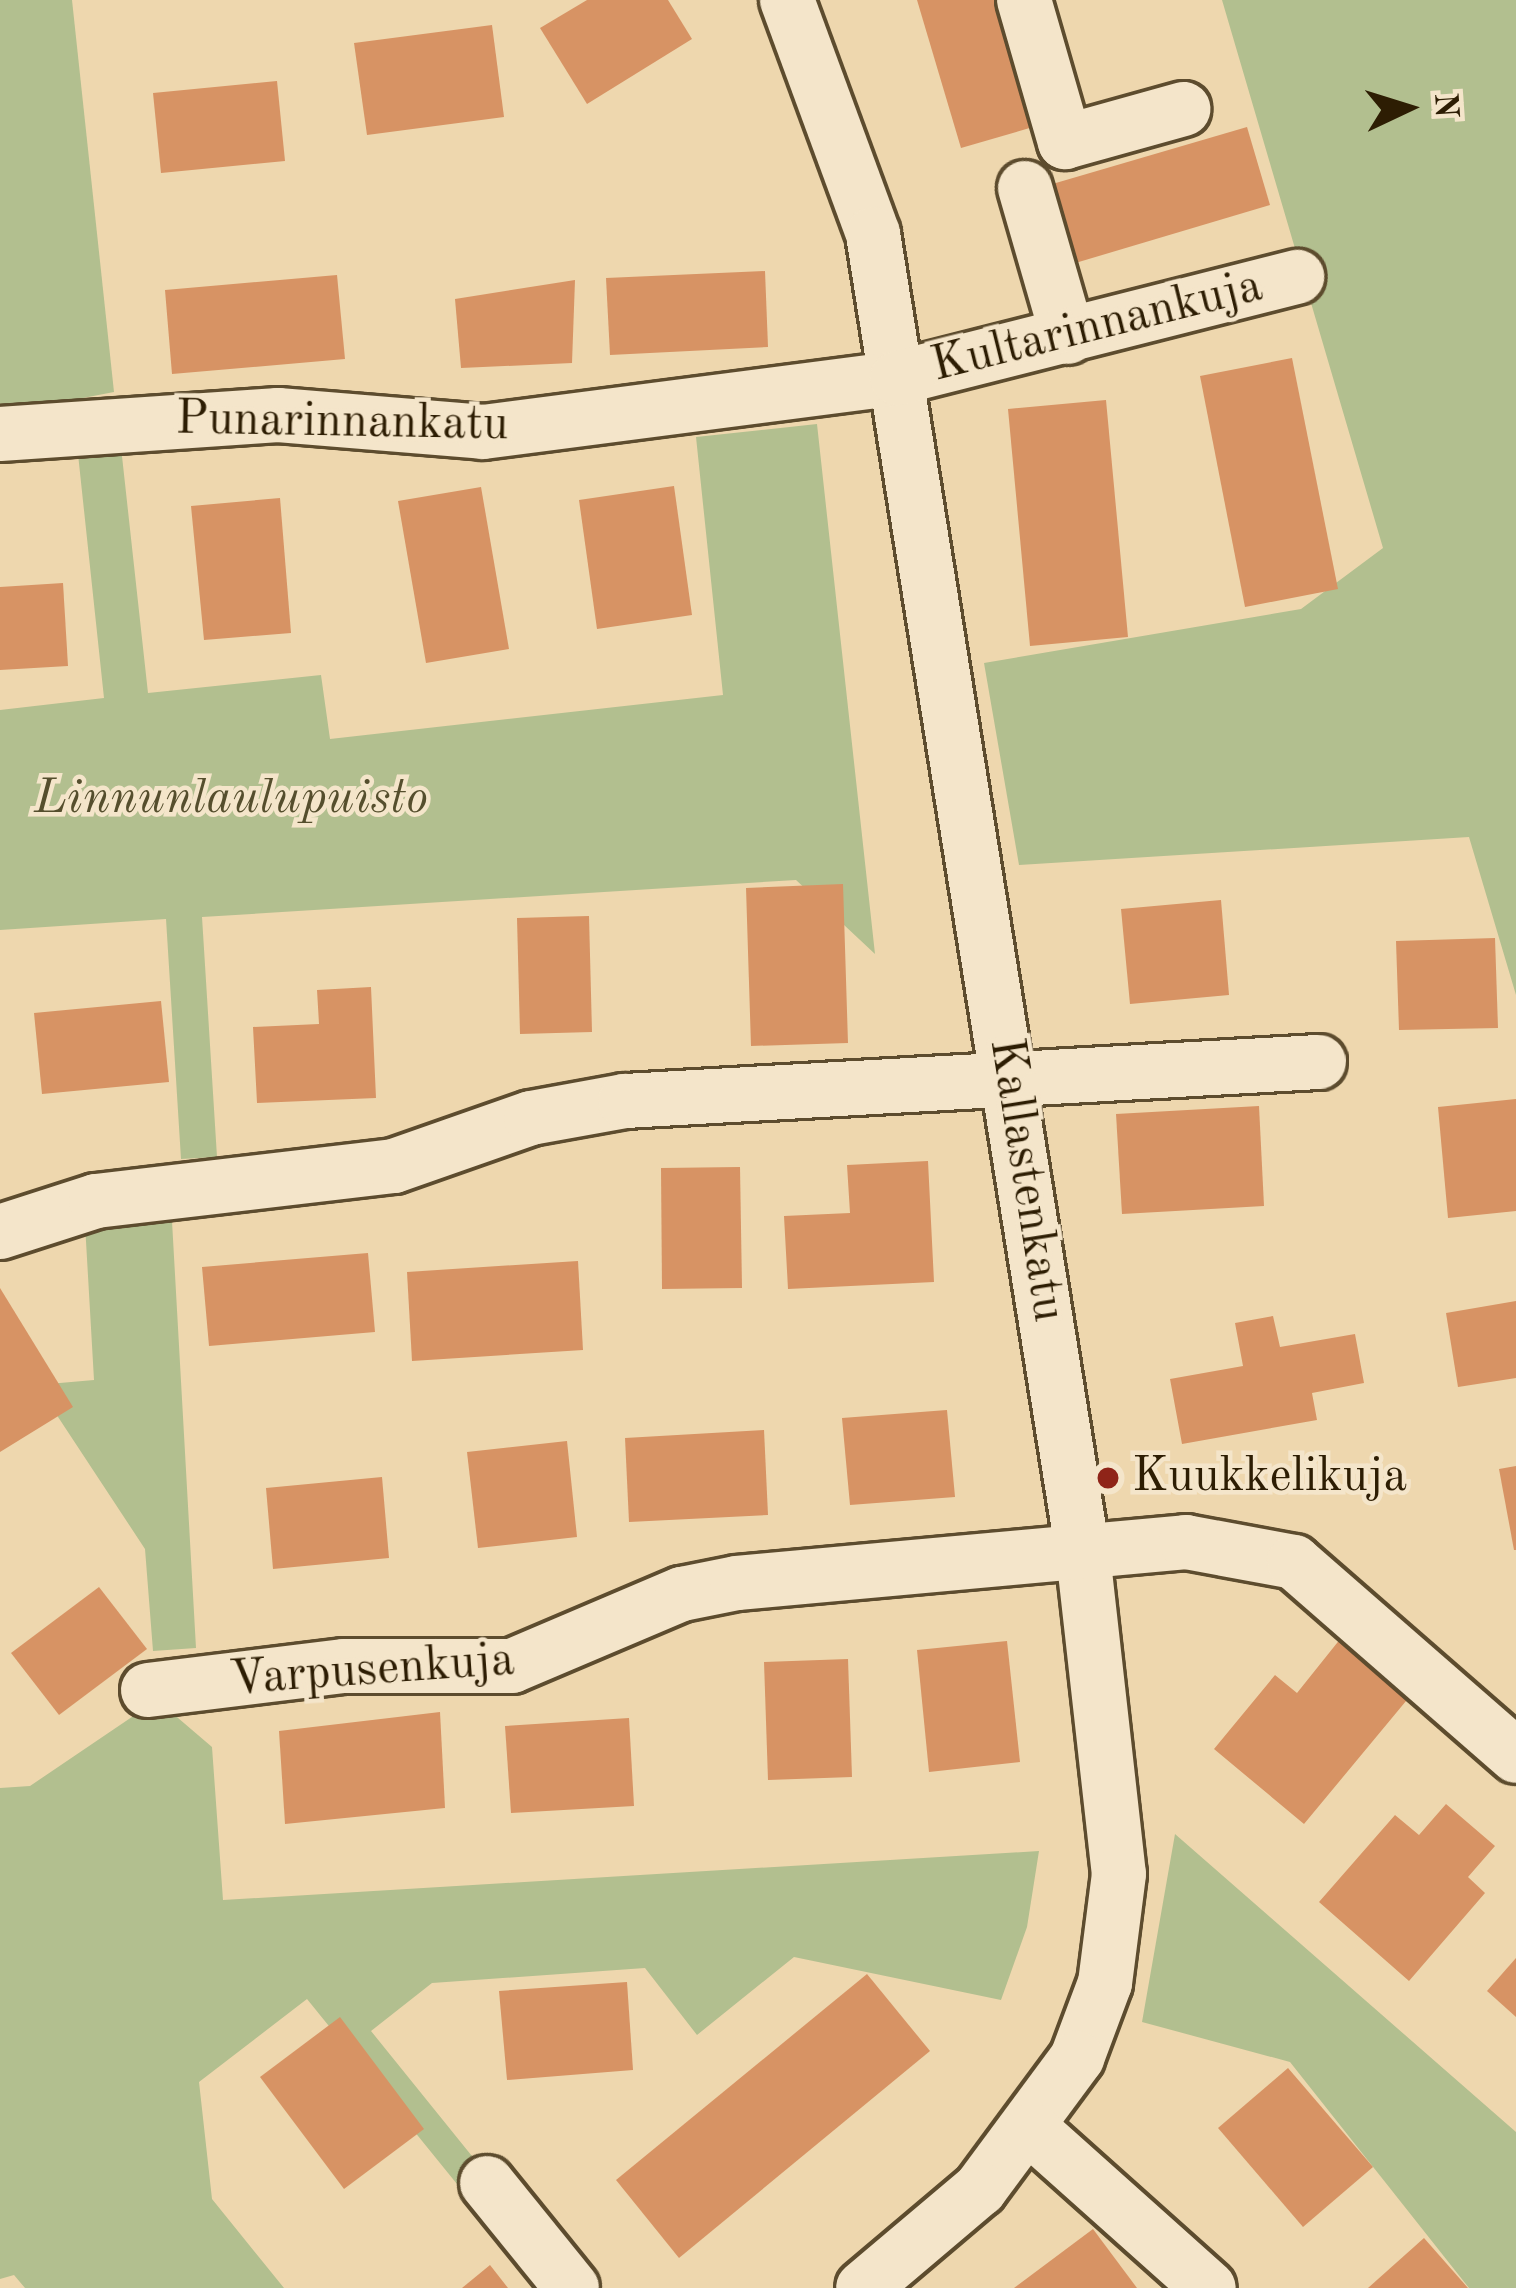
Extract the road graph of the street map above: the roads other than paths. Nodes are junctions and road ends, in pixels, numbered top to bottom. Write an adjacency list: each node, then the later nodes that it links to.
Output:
1 (788, 0): 7 (street, Kallastenkatu)
2 (1024, 0): 3 (street)
3 (1183, 109)
4 (1025, 188): 6 (street)
5 (1297, 277): 6 (street, Kultarinnankuja)
6 (1068, 337): 7 (street, Kultarinnankuja)
7 (897, 378): 8 (street, Punarinnankatu); 10 (street, Kallastenkatu)
8 (0, 434)
9 (1319, 1062): 10 (street)
10 (1010, 1076): 11 (street); 12 (street, Kallastenkatu)
11 (0, 1232)
12 (1083, 1554): 13 (street, Varpusenkuja); 14 (street, Varpusenkuja); 15 (street, Kallastenkatu)
13 (148, 1690)
14 (1516, 1756)
15 (1032, 2130): 18 (street, Kallastenkatu); 19 (street)
16 (488, 2183): 17 (street)
17 (572, 2288)
18 (863, 2288)
19 (1209, 2288)

